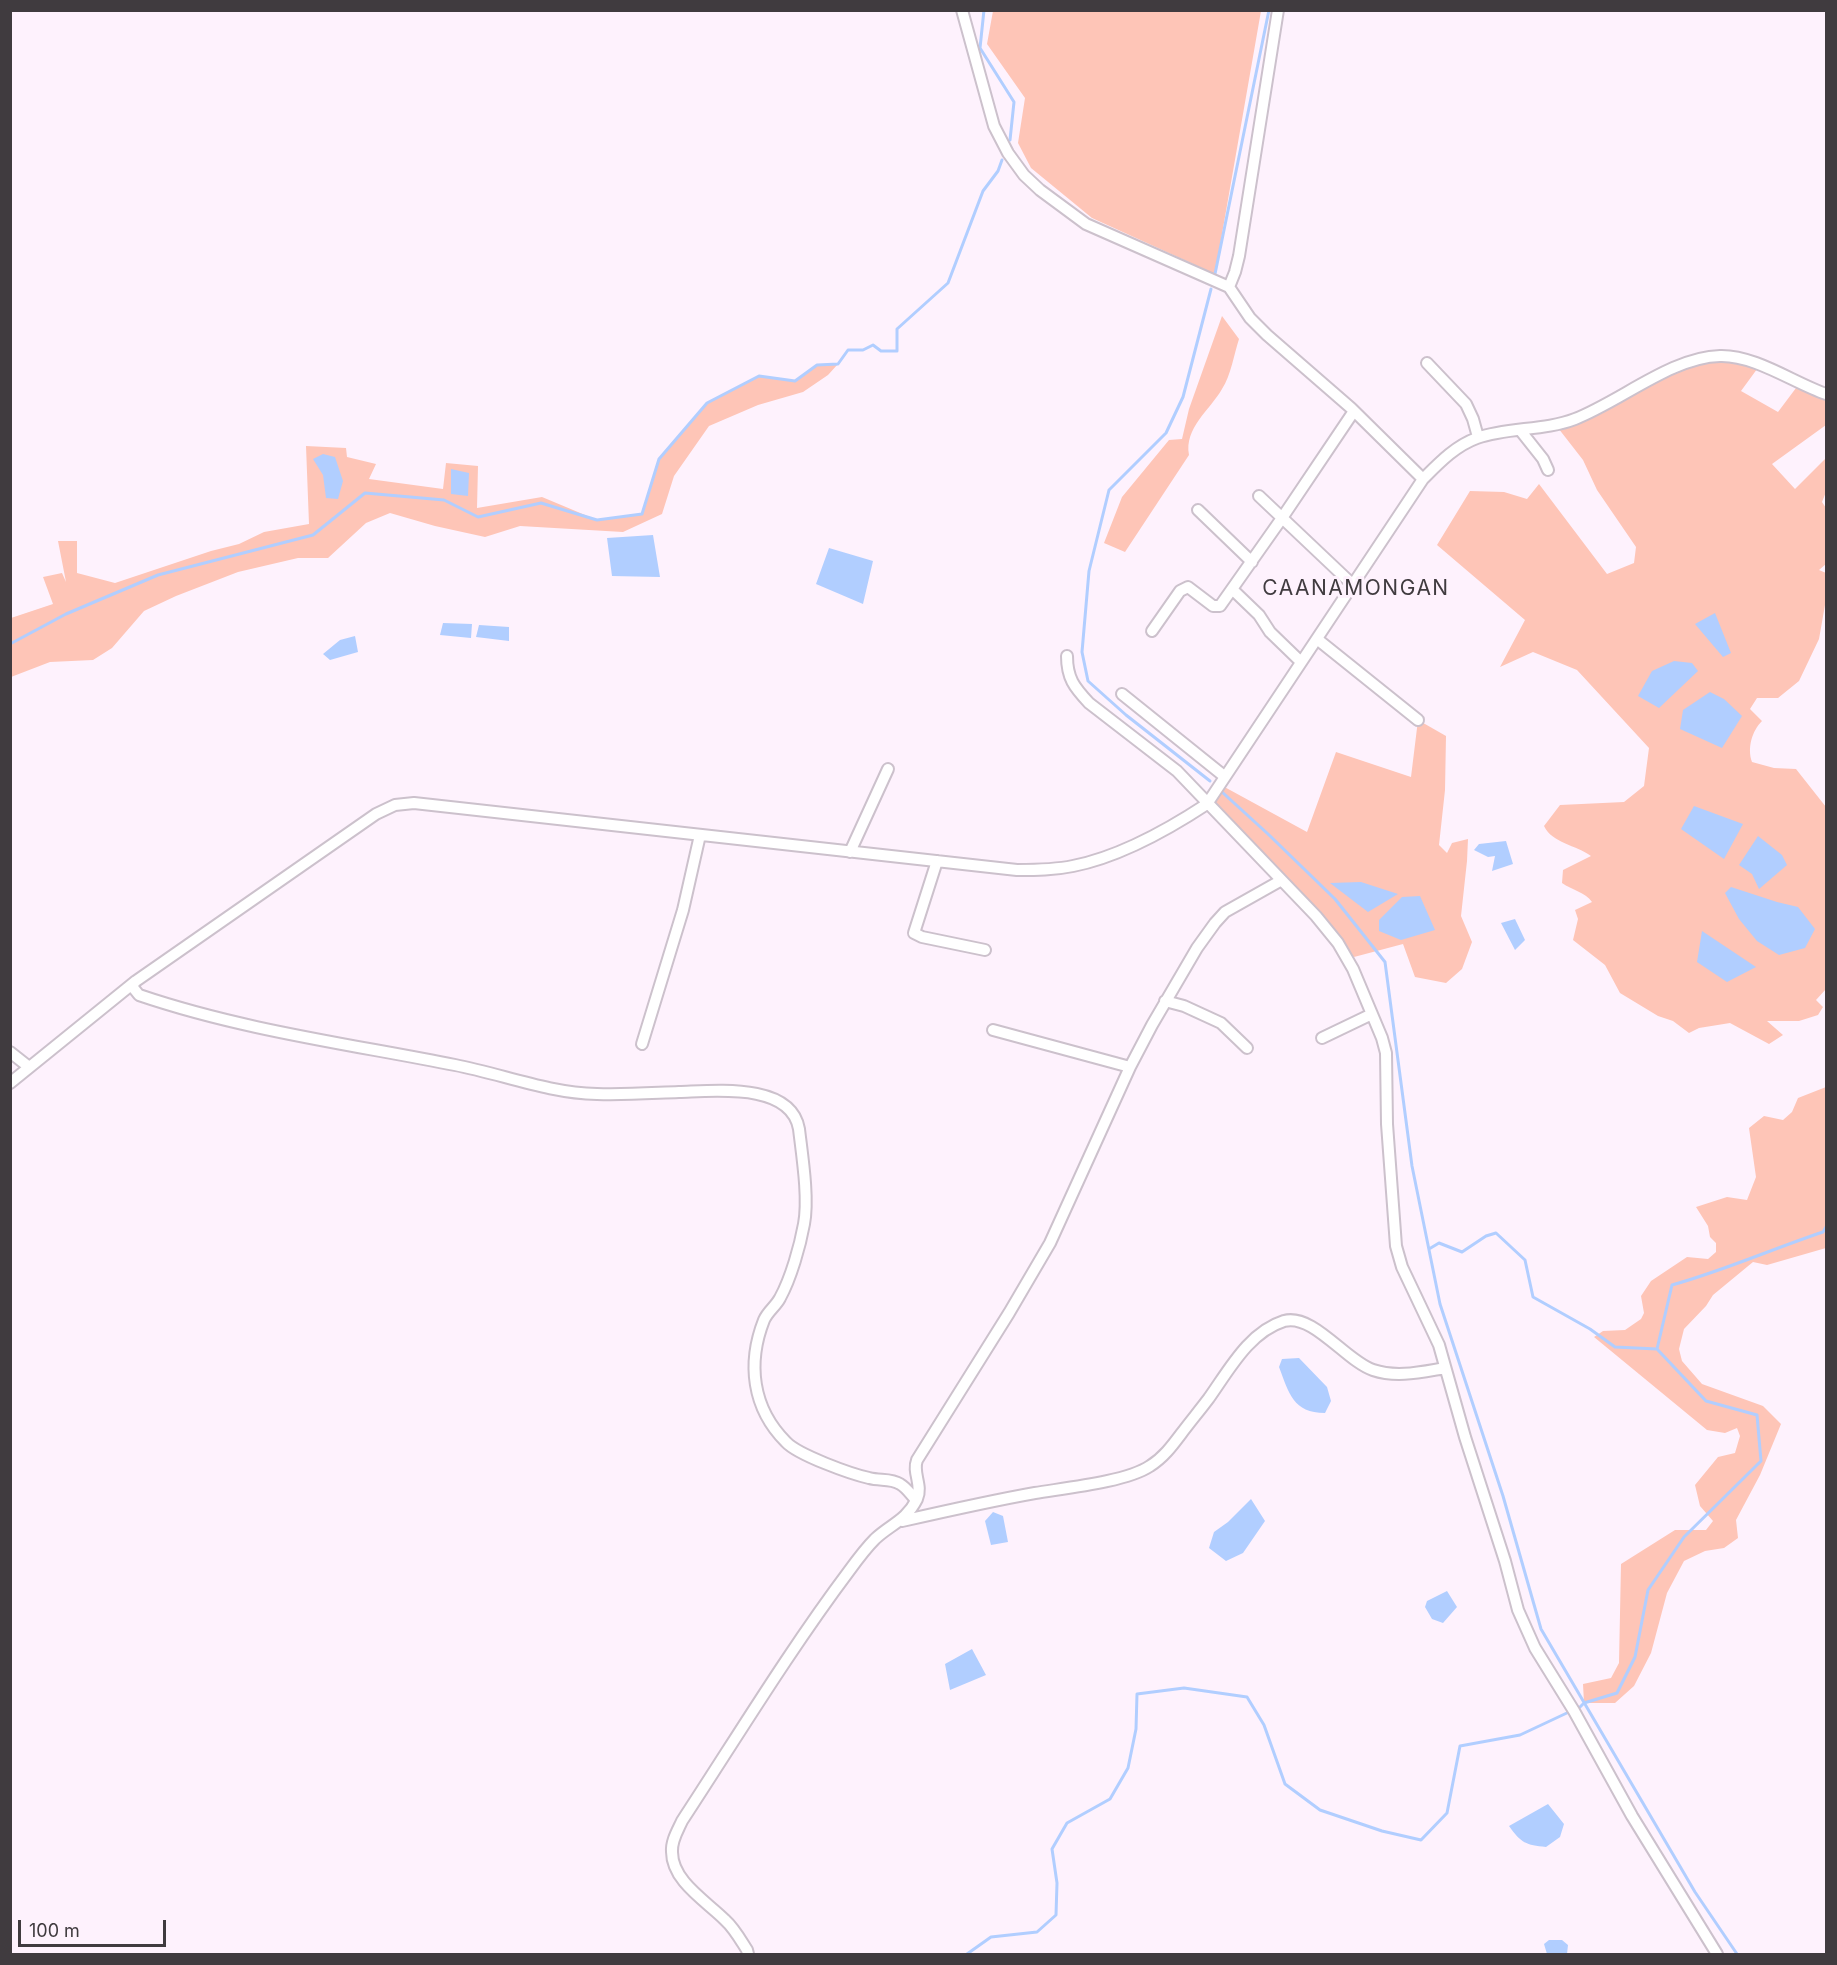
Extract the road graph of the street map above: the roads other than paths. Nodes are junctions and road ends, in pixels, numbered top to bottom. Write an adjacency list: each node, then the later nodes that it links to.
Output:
1 (962, 10): 3 (street)
2 (1278, 10): 3 (street)
3 (1229, 287): 6 (street)
4 (1427, 363): 8 (street)
5 (1827, 394): 7 (street)
6 (1354, 411): 10 (street); 13 (street)
7 (1520, 430): 8 (street); 9 (street)
8 (1478, 438): 10 (street)
9 (1548, 470)
10 (1423, 479): 15 (street)
11 (1259, 496): 13 (street)
12 (1198, 510): 14 (street)
13 (1282, 518): 14 (street); 15 (street)
14 (1252, 562): 16 (street)
15 (1353, 585): 18 (street)
16 (1233, 590): 17 (street); 20 (street)
17 (1152, 631)
18 (1317, 639): 20 (street); 22 (street)
19 (1067, 656): 25 (street)
20 (1302, 662): 24 (street)
21 (1122, 694): 24 (street)
22 (1418, 720)
23 (888, 769): 27 (street)
24 (1224, 777): 25 (street)
25 (1208, 804): 28 (street); 29 (street)
26 (700, 835): 27 (street); 31 (street); 36 (street)
27 (850, 852): 28 (street)
28 (937, 861): 30 (street)
29 (1280, 881): 32 (street); 33 (street)
30 (985, 950)
31 (131, 985): 39 (street); 43 (street)
32 (1166, 1001): 37 (street); 40 (street)
33 (1372, 1014): 35 (street); 42 (street)
34 (993, 1030): 40 (street)
35 (1322, 1038)
36 (642, 1044)
37 (1247, 1048)
38 (10, 1052): 39 (street)
39 (29, 1067): 41 (street)
40 (1130, 1067): 43 (street)
41 (10, 1083)
42 (1445, 1368): 44 (street); 46 (street)
43 (916, 1500): 44 (street)
44 (900, 1522): 45 (street)
45 (748, 1954)
46 (1717, 1954)

